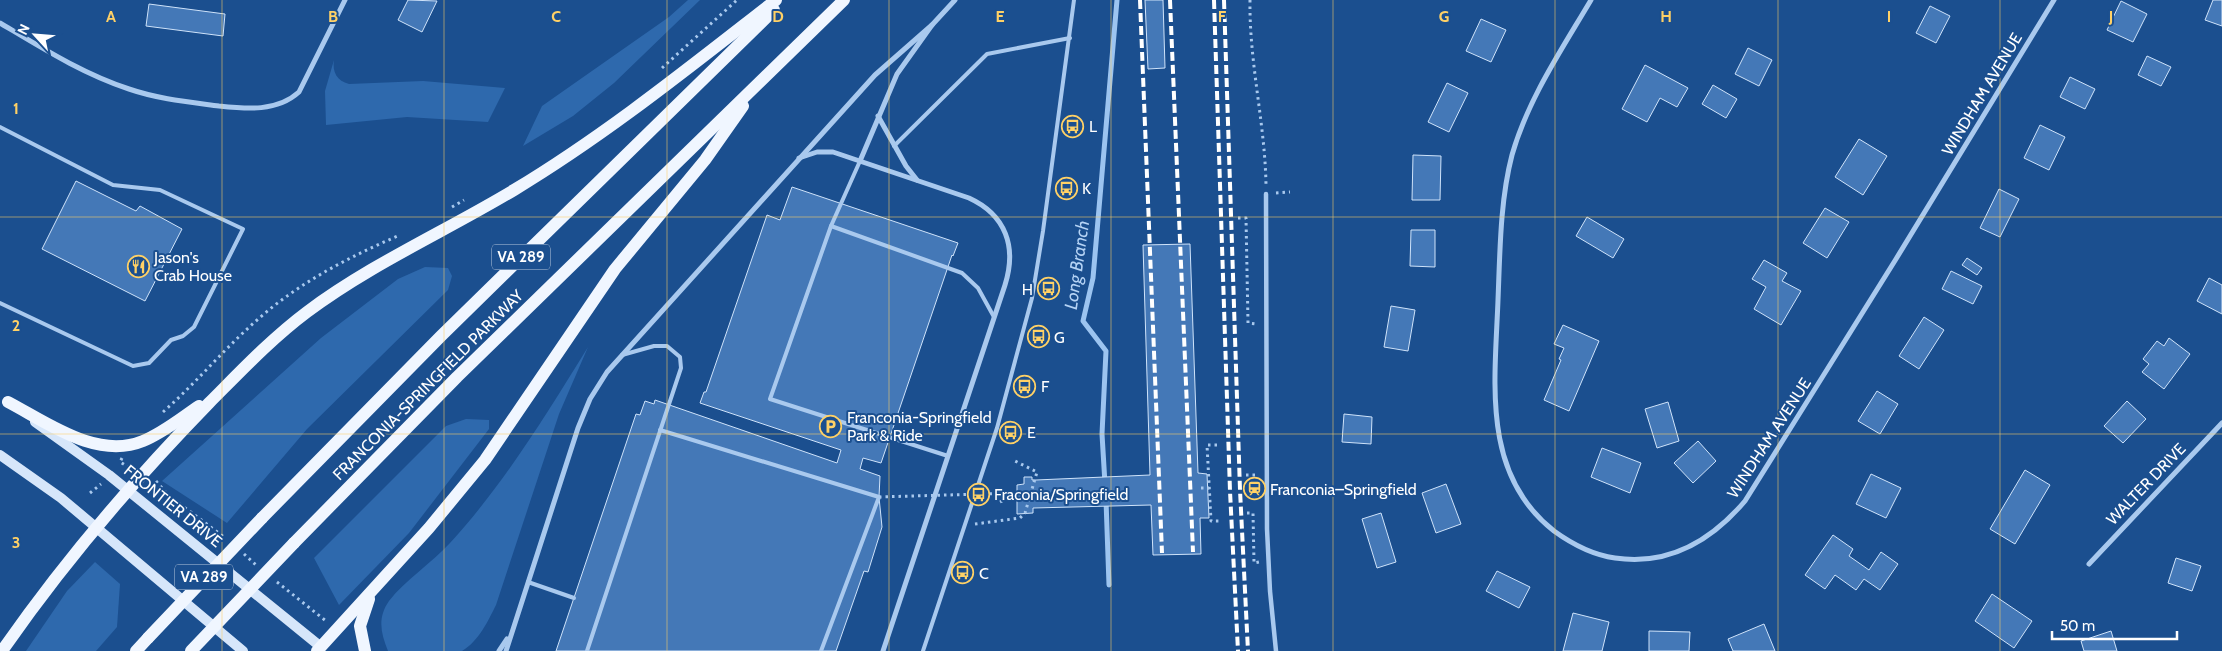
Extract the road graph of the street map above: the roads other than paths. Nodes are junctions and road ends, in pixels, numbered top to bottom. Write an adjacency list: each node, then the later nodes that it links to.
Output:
1 (345, 0): 9 (street)
2 (776, 0): 24 (main road)
3 (785, 0): 39 (main road, FRANCONIA-SPRINGFIELD PARKWAY / VA 289, bridge)
4 (844, 0): 12 (main road, FRANCONIA-SPRINGFIELD PARKWAY / VA 289)
5 (956, 0): 10 (street)
6 (1074, 0): 11 (lane)
7 (1591, 0): 8 (street, WINDHAM AVENUE)
8 (2054, 0)
9 (0, 23)
10 (932, 25): 13 (street); 16 (street)
11 (1070, 38): 15 (lane); 48 (lane)
12 (762, 79): 34 (main road); 40 (main road, FRANCONIA-SPRINGFIELD PARKWAY / VA 289, bridge)
13 (878, 116): 15 (street); 17 (street)
14 (0, 127): 21 (lane)
15 (894, 146): 18 (street)
16 (799, 158): 17 (street); 23 (street)
17 (860, 161): 18 (street); 20 (lane)
18 (917, 180): 22 (street)
19 (1266, 194): 49 (street)
20 (831, 226): 22 (lane); 29 (lane)
21 (0, 303)
22 (994, 317): 29 (street)
23 (619, 356): 27 (lane); 33 (street)
24 (220, 392): 25 (main road); 30 (main road)
25 (4, 400): 30 (main road, FRONTIER DRIVE)
26 (2222, 423): 32 (street, WALTER DRIVE)
27 (660, 430): 45 (lane); 46 (lane)
28 (0, 455): 31 (main road)
29 (948, 456): 47 (street)
30 (128, 490): 31 (main road); 37 (main road, FRONTIER DRIVE)
31 (96, 528): 38 (main road); 41 (main road)
32 (2089, 564)
33 (528, 582): 35 (lane); 36 (street)
34 (372, 592): 37 (main road); 42 (main road)
35 (574, 598)
36 (511, 632): 43 (street); 44 (street)
37 (321, 650)
38 (2, 651)
39 (136, 651)
40 (191, 651)
41 (243, 651)
42 (364, 651)
43 (499, 651)
44 (506, 651)
45 (586, 651)
46 (821, 651)
47 (883, 651)
48 (923, 651)
49 (1276, 651)

